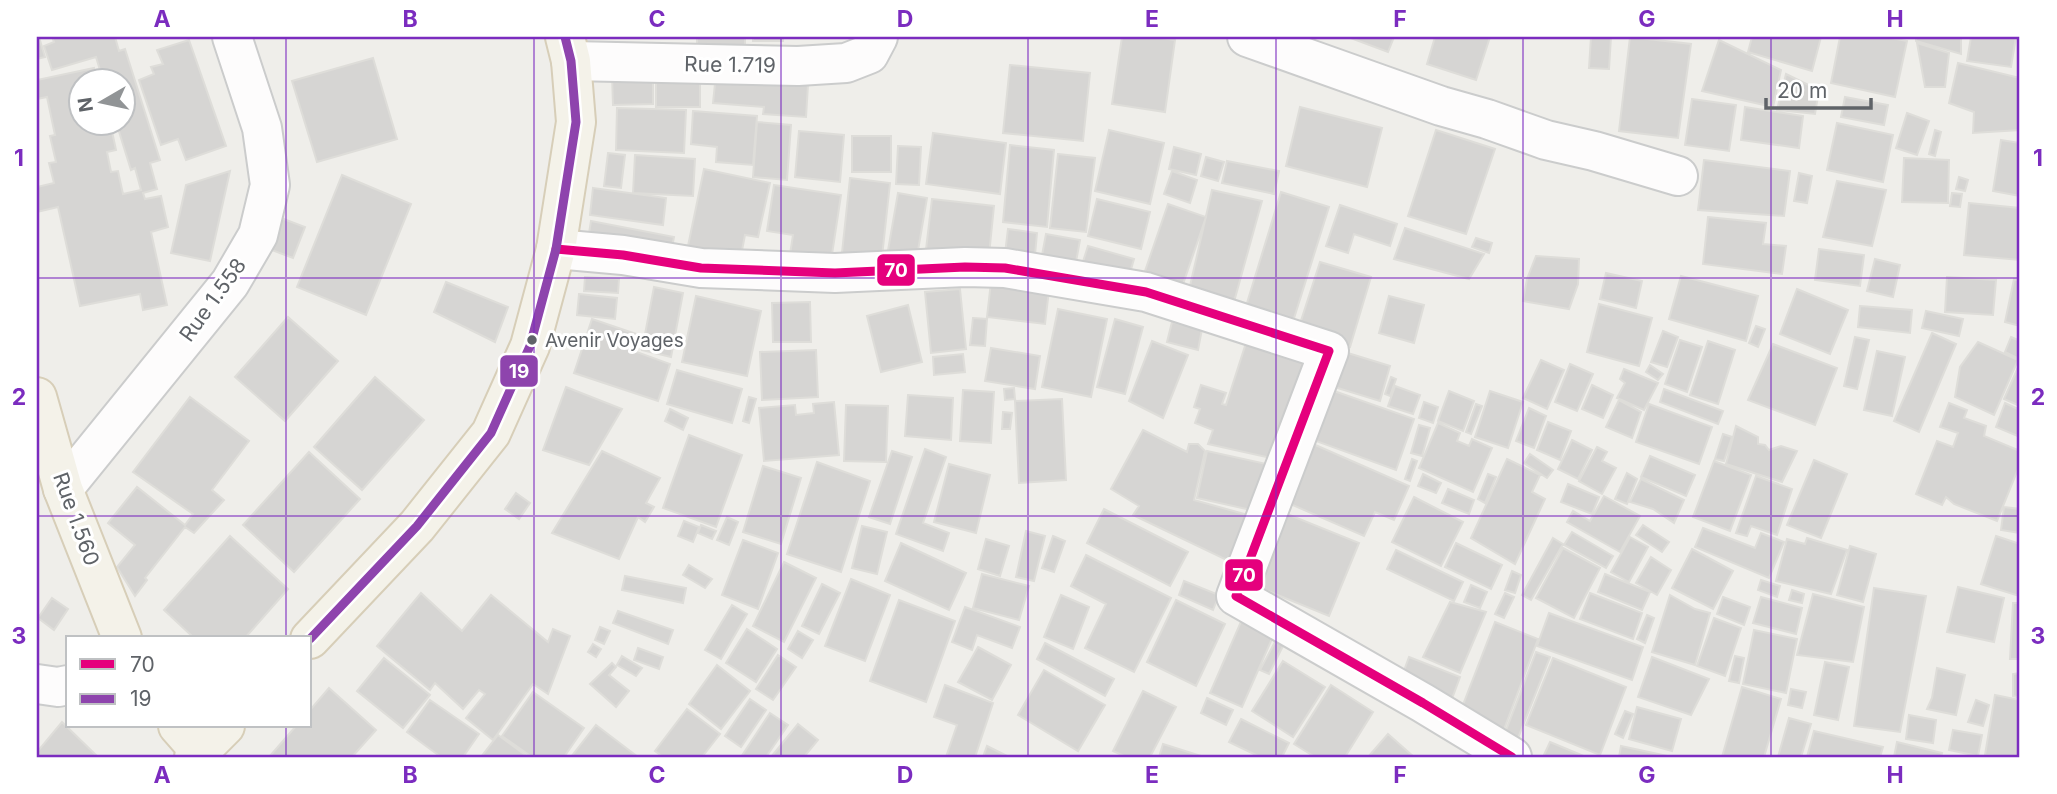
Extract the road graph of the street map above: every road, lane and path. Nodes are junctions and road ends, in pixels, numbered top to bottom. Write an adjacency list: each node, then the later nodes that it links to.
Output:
1 (232, 37): 8 (street, Rue 1.558)
2 (878, 37): 4 (street, Rue 1.719)
3 (1247, 37): 5 (street)
4 (568, 49): 6 (main road)
5 (1678, 176)
6 (556, 249): 10 (main road); 13 (street)
7 (37, 397): 8 (main road, Rue 1.560)
8 (63, 489): 9 (main road, Rue 1.560)
9 (121, 636)
10 (312, 637)
11 (37, 684): 12 (street)
12 (66, 685)
13 (1512, 757)

